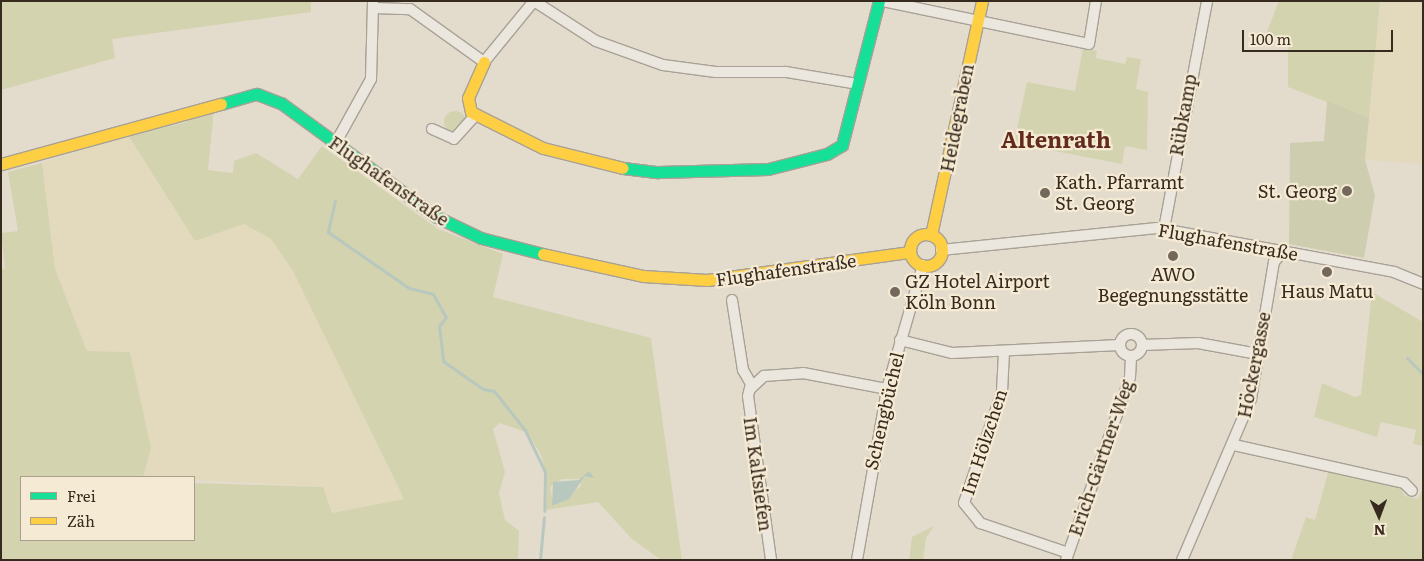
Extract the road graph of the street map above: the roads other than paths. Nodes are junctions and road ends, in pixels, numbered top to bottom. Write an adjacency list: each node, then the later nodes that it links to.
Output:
1 (534, 1): 9 (street); 10 (street)
2 (879, 1): 10 (main road)
3 (883, 1): 8 (street)
4 (982, 1): 8 (main road, Heidegraben)
5 (1096, 1): 8 (street)
6 (1207, 1): 15 (street, Rübkamp)
7 (374, 5): 9 (street); 13 (street)
8 (976, 23): 16 (main road, Heidegraben)
9 (484, 62): 11 (main road)
10 (858, 84): 11 (main road)
11 (475, 116): 12 (street)
12 (432, 130)
13 (335, 144): 14 (main road, Flughafenstraße); 19 (main road, Flughafenstraße)
14 (1, 164)
15 (1164, 229): 17 (street, Flughafenstraße); 18 (street, Flughafenstraße)
16 (931, 235): 17 (main road); 19 (main road)
17 (941, 250): 20 (main road)
18 (1283, 251): 21 (street, Flughafenstraße); 27 (street, Höckergasse)
19 (910, 252): 20 (main road)
20 (922, 265): 23 (street, Schengbüchel)
21 (1423, 284)
22 (732, 300): 29 (street, Im Kaltsiefen)
23 (900, 340): 26 (street); 30 (street, Schengbüchel)
24 (1120, 345): 25 (street); 26 (street); 28 (street)
25 (1142, 345): 27 (street); 28 (street)
26 (1004, 352): 33 (street, Im Hölzchen)
27 (1258, 354): 31 (street, Höckergasse)
28 (1131, 356): 33 (street, Erich-Gärtner-Weg)
29 (751, 388): 30 (street); 34 (street, Im Kaltsiefen)
30 (886, 389): 35 (street, Schengbüchel)
31 (1234, 445): 32 (street); 36 (street, Höckergasse)
32 (1412, 490)
33 (1067, 556)
34 (771, 560)
35 (857, 560)
36 (1182, 560)

